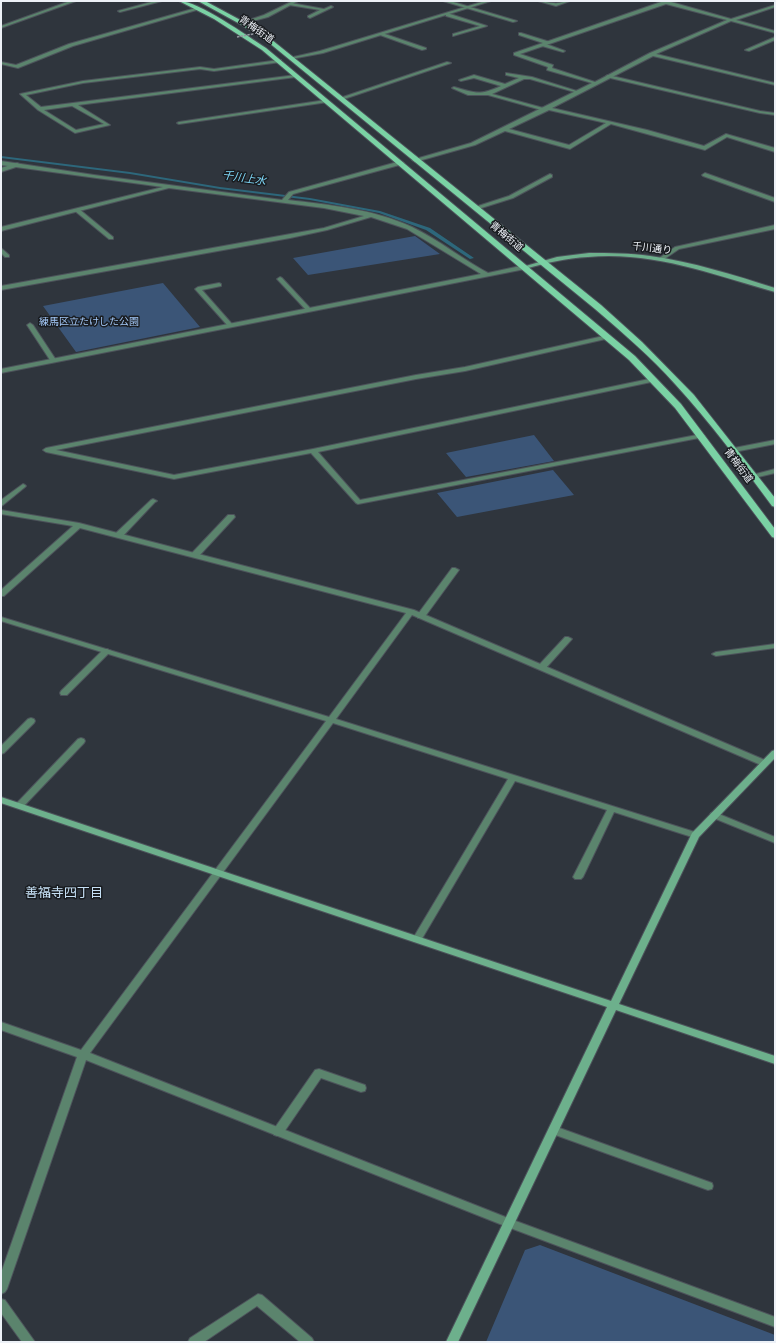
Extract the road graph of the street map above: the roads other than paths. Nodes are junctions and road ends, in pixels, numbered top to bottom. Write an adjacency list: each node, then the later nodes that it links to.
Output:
1 (74, 1): 23 (street)
2 (160, 1): 17 (street)
3 (182, 1): 15 (main road, 青梅街道)
4 (201, 1): 22 (main road, 青梅街道)
5 (296, 1): 11 (street)
6 (445, 1): 14 (street)
7 (489, 1): 14 (street)
8 (540, 1): 9 (street)
9 (568, 1)
10 (666, 1): 20 (street); 29 (street)
11 (291, 4): 16 (street); 22 (street)
12 (775, 6): 20 (street)
13 (331, 7): 16 (street)
14 (470, 7): 18 (street); 21 (street)
15 (198, 9): 35 (main road, 青梅街道); 36 (street)
16 (325, 10): 19 (street)
17 (120, 11)
18 (448, 14): 25 (street); 27 (street)
19 (310, 17)
20 (731, 20): 24 (street); 33 (street)
21 (515, 21)
22 (242, 23): 34 (main road, 青梅街道)
23 (1, 27)
24 (775, 32)
25 (382, 34): 30 (street); 34 (street)
26 (520, 34): 29 (street)
27 (455, 35)
28 (775, 38): 31 (street)
29 (546, 44): 32 (street); 43 (street)
30 (424, 49)
31 (747, 50)
32 (563, 51)
33 (652, 54): 40 (street); 44 (street)
34 (291, 58): 49 (main road, 青梅街道)
35 (279, 61): 39 (main road, 青梅街道); 52 (street)
36 (1, 63)
37 (448, 63): 49 (street)
38 (508, 74): 41 (street)
39 (296, 76): 50 (main road, 青梅街道); 51 (street)
40 (608, 76): 43 (street); 54 (street)
41 (523, 78): 45 (street); 47 (street)
42 (461, 80): 45 (street)
43 (595, 83): 47 (street)
44 (775, 84)
45 (506, 86): 48 (street)
46 (454, 88): 48 (street)
47 (578, 92): 53 (street)
48 (488, 94): 53 (street)
49 (342, 98): 59 (main road, 青梅街道)
50 (326, 101): 56 (street); 61 (main road, 青梅街道)
51 (73, 104): 52 (street); 52 (street)
52 (40, 109)
53 (546, 109): 55 (street); 57 (street)
54 (775, 114)
55 (610, 123): 57 (street); 58 (street)
56 (179, 124)
57 (504, 129): 59 (street)
58 (775, 150)
59 (415, 160): 69 (main road, 青梅街道)
60 (1, 163): 62 (street)
61 (401, 163): 67 (street); 79 (main road, 青梅街道)
62 (17, 165): 63 (street); 66 (street)
63 (1, 170)
64 (705, 175): 68 (street)
65 (550, 176): 69 (street)
66 (173, 187): 67 (street); 70 (street)
67 (284, 200): 71 (street)
68 (775, 200)
69 (475, 208): 78 (main road, 青梅街道)
70 (77, 210): 73 (street); 74 (street)
71 (371, 216): 80 (street); 83 (street)
72 (775, 227): 77 (street)
73 (1, 229)
74 (111, 238)
75 (1, 250): 76 (street)
76 (7, 256)
77 (661, 258): 78 (street, 千川通り); 84 (street, 千川通り)
78 (541, 262): 79 (street, 千川通り); 94 (main road, 青梅街道)
79 (525, 267): 80 (street); 88 (main road, 青梅街道)
80 (486, 274): 85 (street)
81 (280, 279): 85 (street)
82 (219, 285): 87 (street)
83 (1, 288)
84 (775, 290)
85 (308, 309): 87 (street)
86 (30, 325): 89 (street)
87 (230, 325): 89 (street)
88 (608, 338): 91 (main road, 青梅街道); 95 (street)
89 (54, 360): 90 (street)
90 (1, 371)
91 (654, 380): 92 (main road, 青梅街道); 95 (street)
92 (702, 436): 95 (street); 105 (main road, 青梅街道)
93 (775, 442): 94 (street)
94 (734, 450): 97 (main road, 青梅街道)
95 (313, 451)
96 (775, 472): 97 (street)
97 (754, 476): 101 (main road, 青梅街道)
98 (23, 486): 100 (street)
99 (154, 501): 106 (street)
100 (1, 504)
101 (775, 504)
102 (1, 512): 104 (street)
103 (231, 518): 107 (street)
104 (79, 525): 106 (street); 109 (street)
105 (775, 534)
106 (119, 535): 107 (street)
107 (195, 555): 110 (street)
108 (455, 570): 111 (street)
109 (1, 594)
110 (411, 612): 111 (street); 119 (street)
111 (421, 616): 117 (street)
112 (1, 619): 115 (street)
113 (568, 639): 117 (street)
114 (775, 646): 116 (street)
115 (107, 651): 118 (street); 119 (street)
116 (716, 654)
117 (542, 667): 124 (street)
118 (64, 693)
119 (332, 720): 125 (street); 132 (street)
120 (31, 721): 122 (street)
121 (81, 741): 127 (street)
122 (1, 751)
123 (775, 753): 124 (street)
124 (764, 763): 129 (street)
125 (513, 778): 128 (street); 134 (street)
126 (1, 800): 127 (street)
127 (18, 806): 132 (street)
128 (612, 808): 130 (street); 133 (street)
129 (714, 815): 130 (street); 131 (street)
130 (695, 835): 135 (street)
131 (775, 840)
132 (218, 874): 134 (street); 137 (street)
133 (578, 877)
134 (416, 940): 135 (street)
135 (613, 1006): 138 (street); 140 (street)
136 (1, 1026): 137 (street)
137 (83, 1055): 141 (street); 144 (street)
138 (775, 1060)
139 (361, 1088): 141 (street)
140 (554, 1130): 142 (street); 143 (street)
141 (278, 1132): 143 (street)
142 (708, 1186)
143 (509, 1223): 146 (street); 150 (street)
144 (1, 1289)
145 (1, 1304): 147 (street)
146 (775, 1322)
147 (29, 1342)
148 (194, 1342): 149 (street)
149 (308, 1342)
150 (452, 1342)

